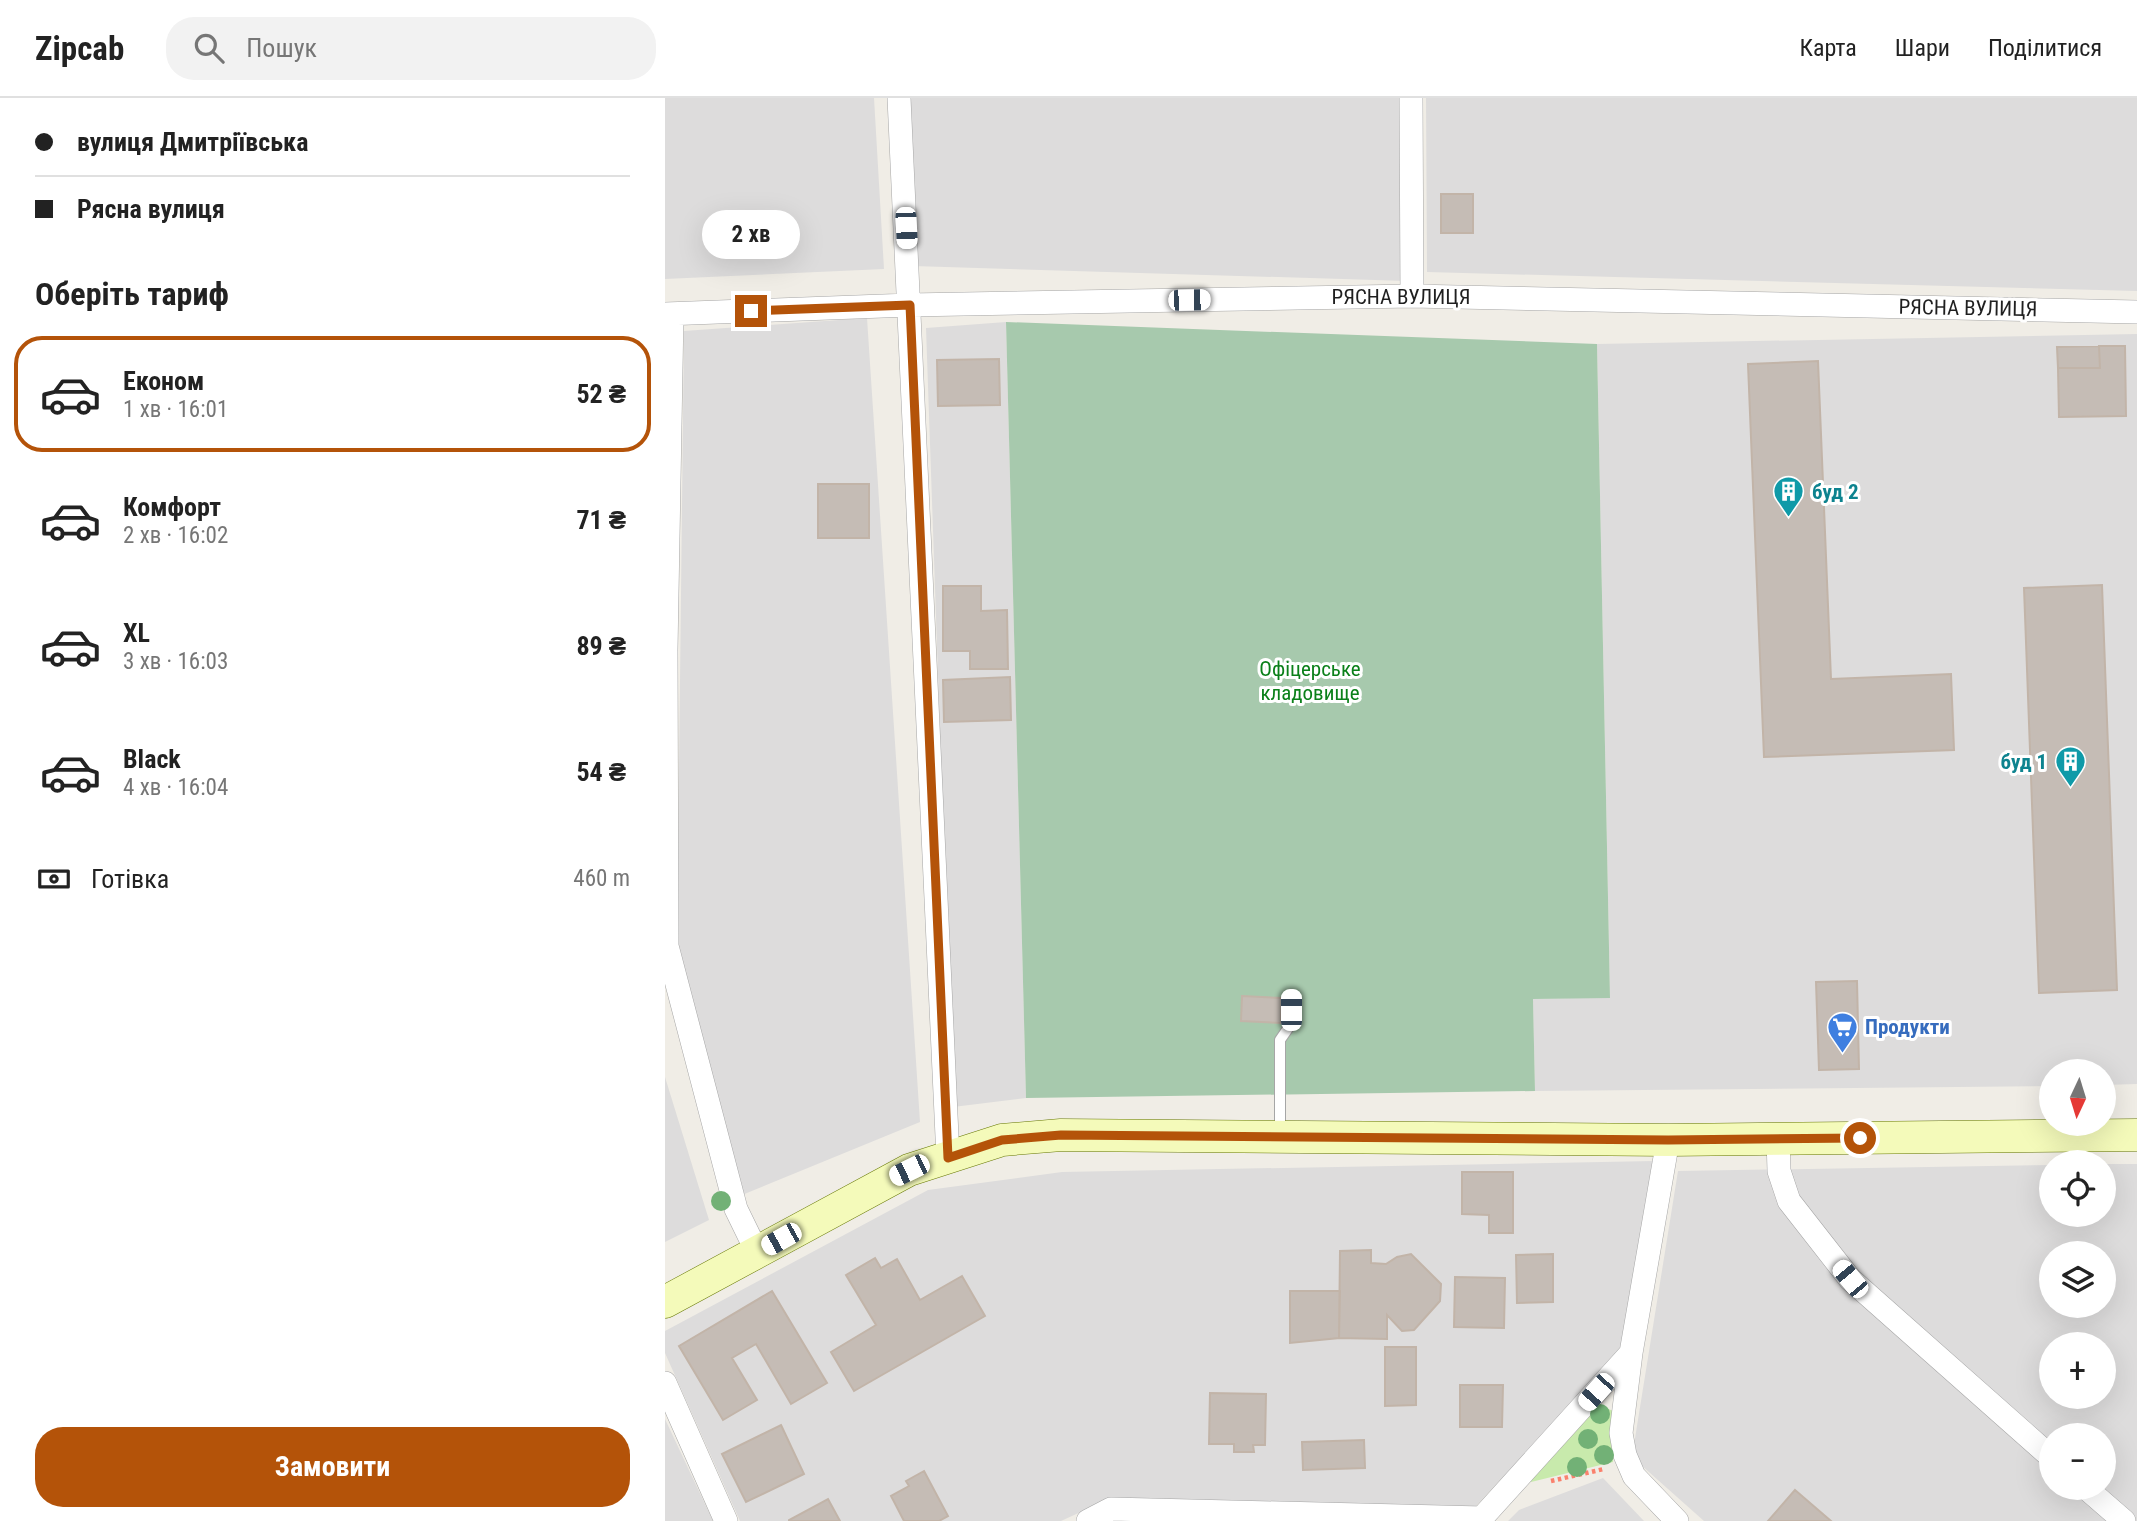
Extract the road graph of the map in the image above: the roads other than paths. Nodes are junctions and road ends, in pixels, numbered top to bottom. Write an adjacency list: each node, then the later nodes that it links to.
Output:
1 (899, 98): 4 (street)
2 (1411, 98): 3 (street)
3 (1412, 296): 4 (street, РЯСНА ВУЛИЦЯ); 5 (street, РЯСНА ВУЛИЦЯ)
4 (910, 305): 6 (street, РЯСНА ВУЛИЦЯ); 14 (street)
5 (2137, 312)
6 (668, 314): 7 (street)
7 (665, 650): 8 (street)
8 (666, 946): 15 (street)
9 (1291, 996): 11 (lane)
10 (2137, 1135): 12 (main road)
11 (1280, 1137): 13 (main road); 14 (main road)
12 (1777, 1139): 13 (main road); 19 (street)
13 (1668, 1140): 17 (street)
14 (948, 1158): 15 (main road)
15 (757, 1252): 16 (main road)
16 (665, 1302)
17 (1632, 1353): 21 (street); 24 (street)
18 (665, 1383): 22 (street)
19 (2039, 1446)
20 (2100, 1500): 25 (street)
21 (1480, 1520): 23 (street)
22 (726, 1521)
23 (1088, 1521)
24 (1677, 1521)
25 (2124, 1521)

